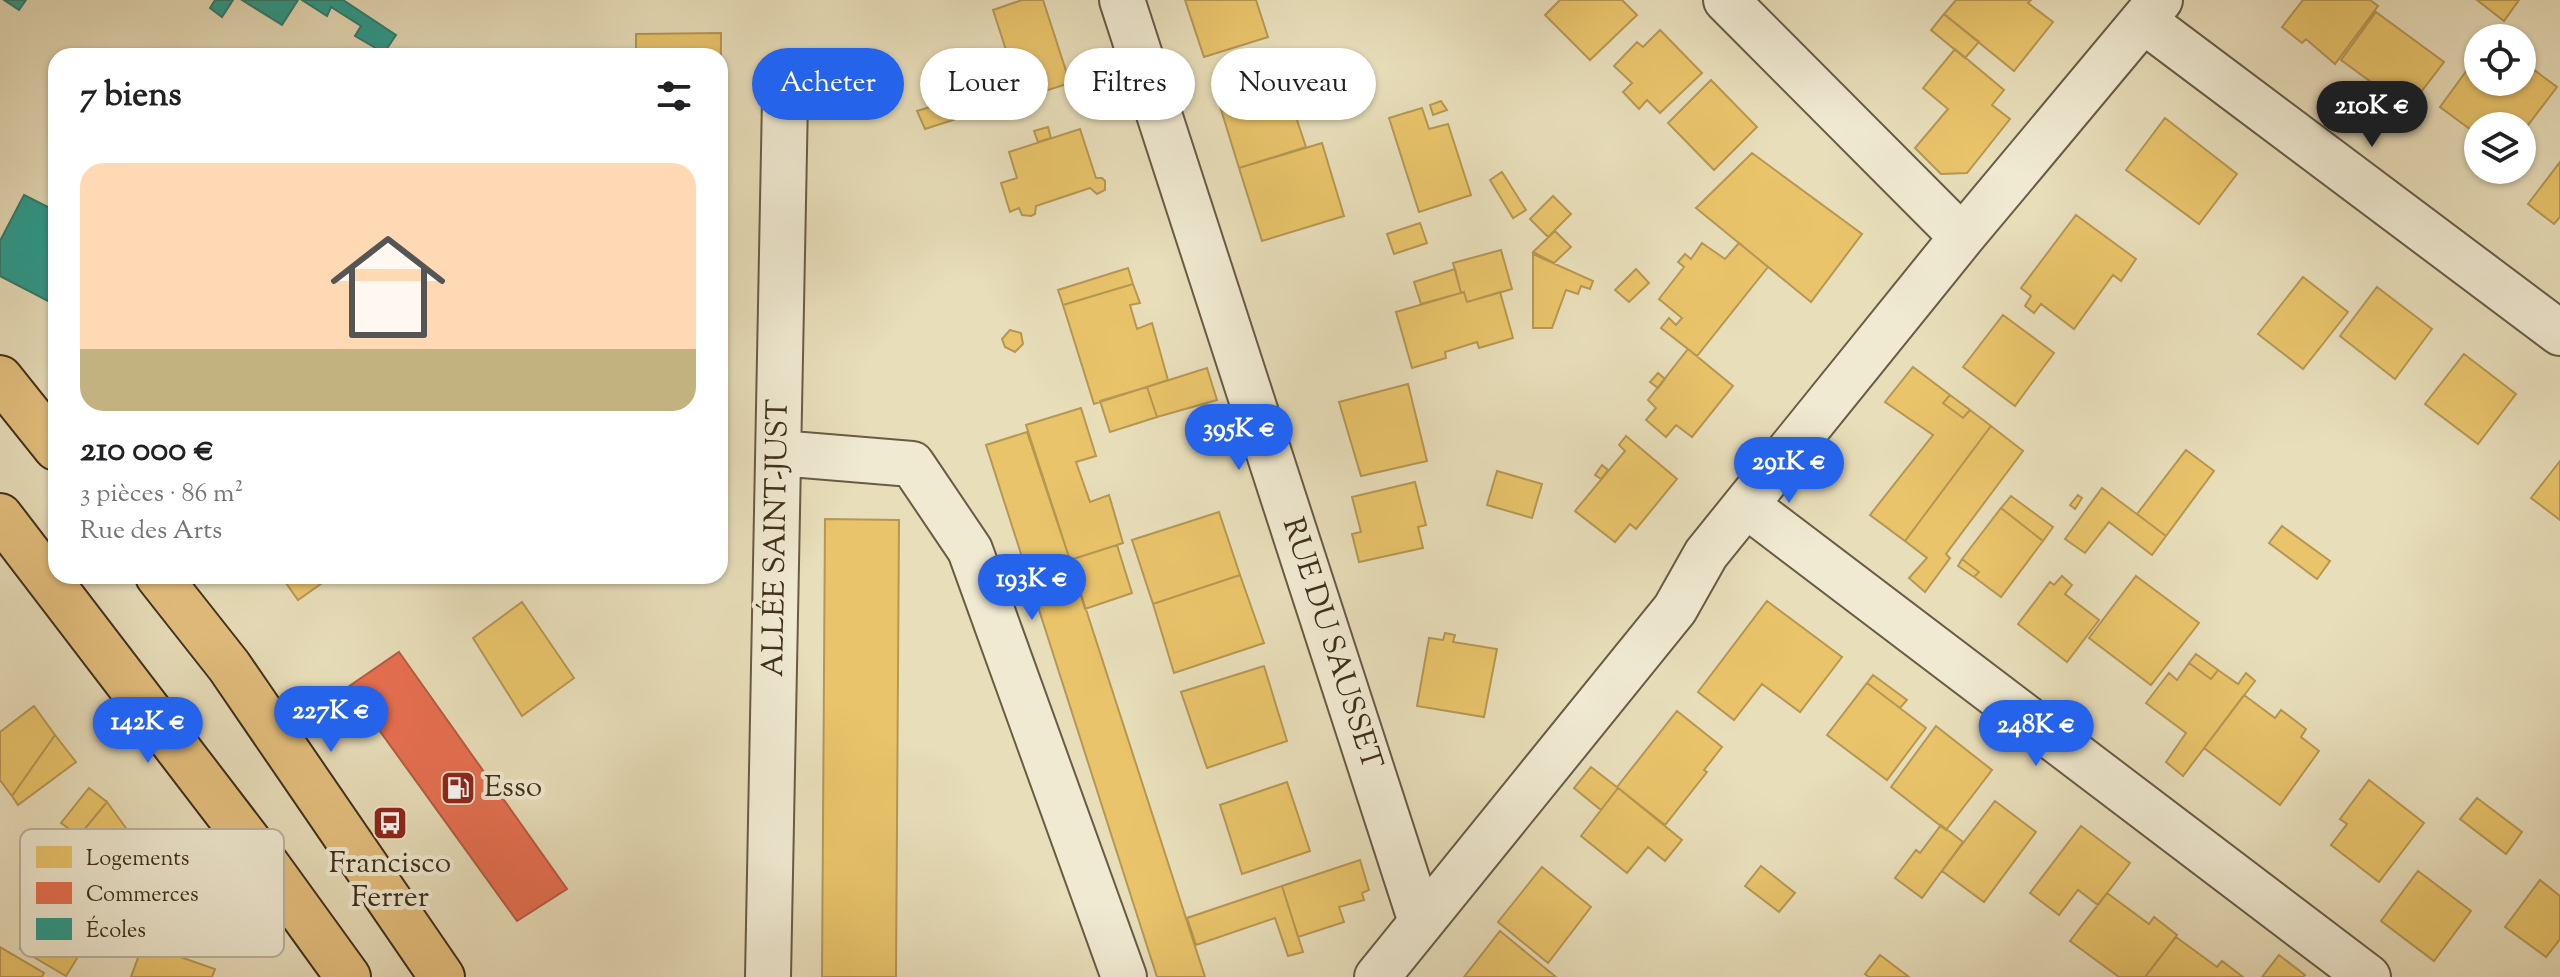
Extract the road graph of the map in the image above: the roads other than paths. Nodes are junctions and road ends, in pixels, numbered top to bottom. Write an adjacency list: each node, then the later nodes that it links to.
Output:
1 (1122, 0): 17 (street, RUE DU SAUSSET)
2 (1726, 0): 5 (street)
3 (2152, 10): 5 (street); 6 (street)
4 (785, 120): 9 (street, ALLÉE SAINT-JUST)
5 (1962, 237): 10 (street)
6 (2560, 333)
7 (0, 378): 8 (main road)
8 (48, 438)
9 (779, 453): 20 (street, ALLÉE SAINT-JUST); 21 (street)
10 (1746, 505): 17 (street); 23 (street)
11 (0, 516): 12 (main road)
12 (48, 579)
13 (52, 584): 15 (main road)
14 (164, 584): 19 (main road)
15 (239, 829)
16 (284, 889): 18 (main road)
17 (1421, 922): 22 (street)
18 (348, 977)
19 (442, 977)
20 (768, 977)
21 (1124, 977)
22 (1377, 977)
23 (2368, 977)

